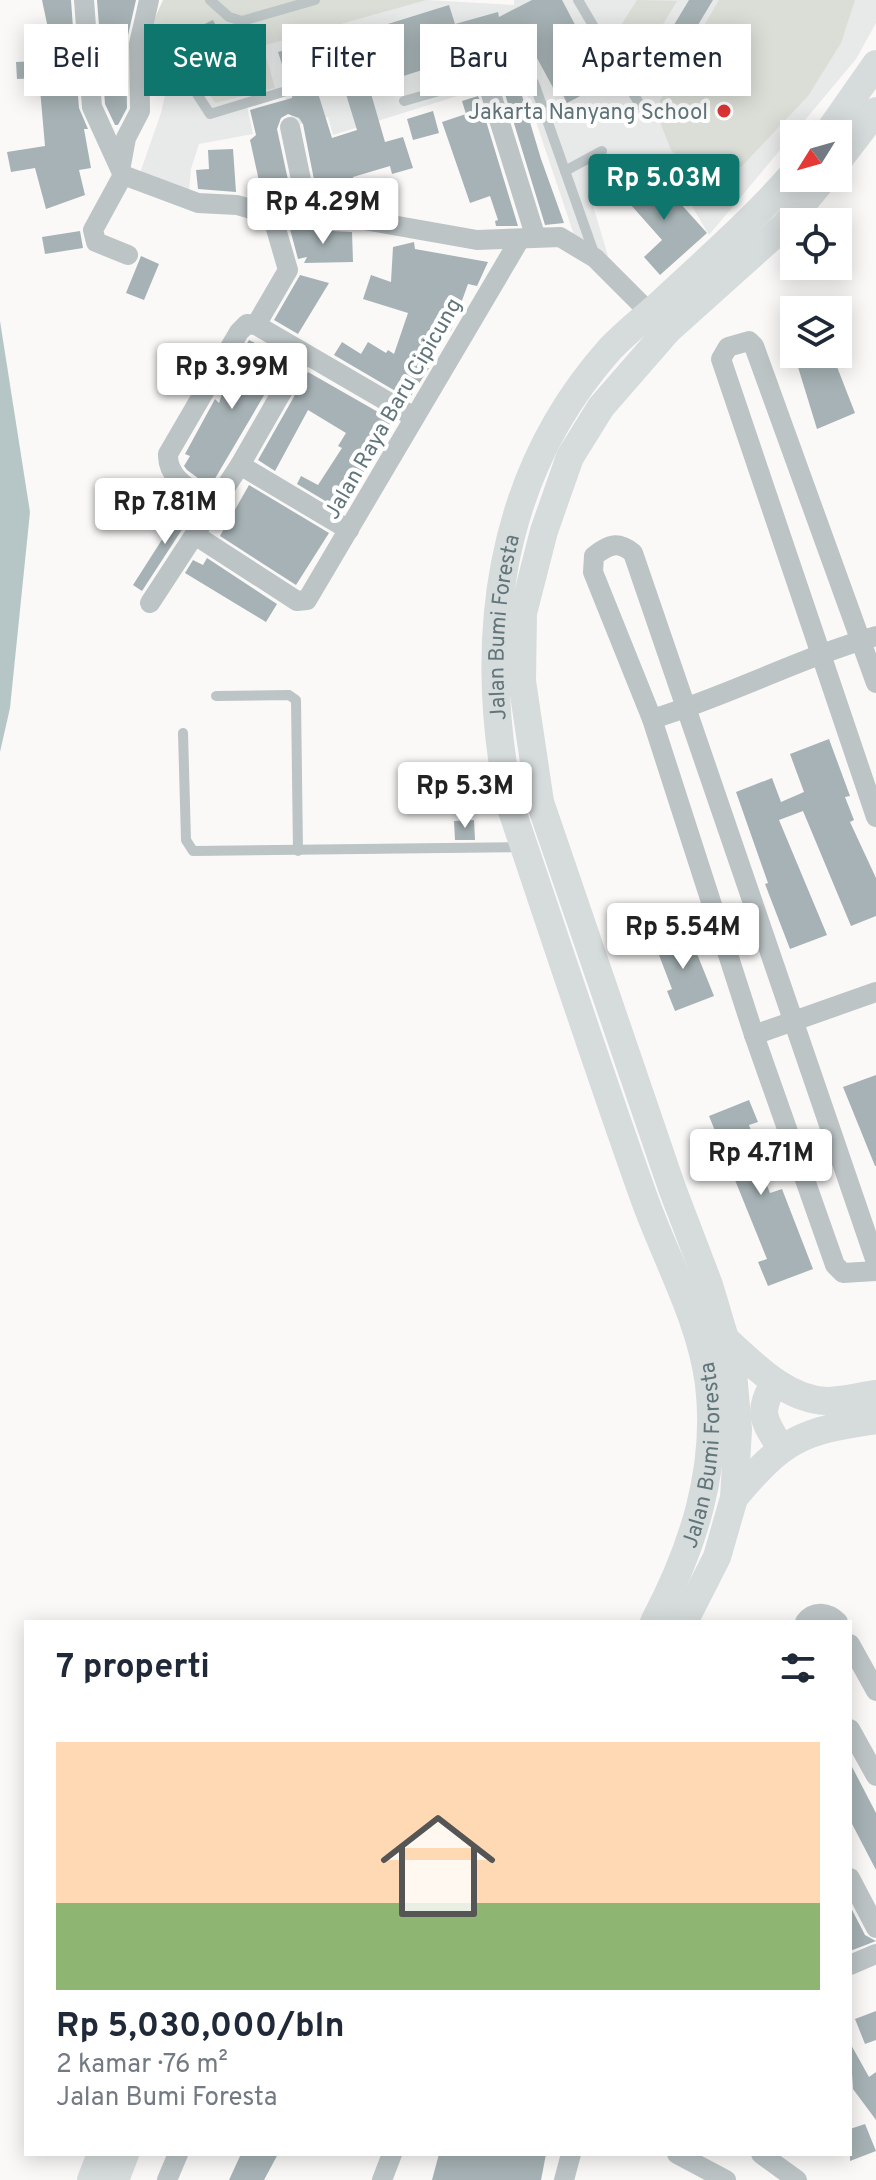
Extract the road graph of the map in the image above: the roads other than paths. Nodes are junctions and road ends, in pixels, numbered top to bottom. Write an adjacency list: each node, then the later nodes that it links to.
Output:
1 (84, 0): 18 (street)
2 (149, 0): 6 (street)
3 (210, 0): 4 (lane)
4 (315, 0)
5 (578, 0): 11 (lane)
6 (139, 44): 8 (lane); 18 (street)
7 (876, 64): 13 (main road)
8 (282, 92)
9 (492, 96): 23 (street)
10 (404, 101): 17 (lane)
11 (640, 105)
12 (876, 111): 15 (main road)
13 (837, 120)
14 (290, 127): 22 (street)
15 (852, 143)
16 (602, 151): 17 (lane)
17 (565, 171): 25 (lane)
18 (126, 173): 21 (street); 24 (street)
19 (780, 189): 26 (main road, Jalan Bumi Foresta)
20 (812, 192): 48 (main road, Jalan Bumi Foresta)
21 (272, 215): 22 (street); 27 (street)
22 (309, 218): 23 (street)
23 (527, 237): 25 (street); 29 (street, Jalan Raya Baru Cipicung)
24 (123, 253)
25 (595, 258): 26 (street)
26 (650, 313): 43 (main road, Jalan Bumi Foresta)
27 (256, 325): 28 (street); 31 (street)
28 (303, 355): 29 (street); 30 (street)
29 (414, 417): 32 (street, Jalan Raya Baru Cipicung)
30 (240, 465): 31 (street); 32 (street)
31 (215, 505): 33 (street)
32 (349, 530): 33 (street, Jalan Raya Baru Cipicung)
33 (195, 535): 34 (street)
34 (150, 603)
35 (869, 638): 36 (street); 36 (street); 37 (street)
36 (821, 653): 39 (street); 42 (street)
37 (876, 683)
38 (216, 696): 44 (lane)
39 (689, 708): 40 (street); 40 (street); 46 (street)
40 (652, 719): 47 (street)
41 (183, 733): 44 (lane)
42 (876, 817)
43 (524, 847): 44 (lane); 49 (main road, Jalan Bumi Foresta)
44 (298, 851)
45 (876, 992): 46 (street)
46 (792, 1023): 47 (street); 50 (street)
47 (754, 1035): 51 (street)
48 (672, 1188): 49 (main road); 52 (main road, Jalan Bumi Foresta)
49 (644, 1198): 58 (main road, Jalan Bumi Foresta)
50 (876, 1262)
51 (876, 1271)
52 (725, 1339): 53 (main road); 57 (main road, Jalan Bumi Foresta)
53 (775, 1382): 54 (main road); 56 (main road)
54 (876, 1394)
55 (876, 1420): 56 (main road)
56 (781, 1448): 57 (main road)
57 (734, 1498): 59 (main road, Jalan Bumi Foresta)
58 (655, 1620)
59 (685, 1620)
60 (808, 1620): 61 (street)
61 (835, 1620)
62 (852, 1648): 63 (street)
63 (876, 1691)
64 (852, 1733): 65 (street)
65 (876, 1776)
66 (853, 1890): 67 (street)
67 (876, 1928)
68 (876, 1954): 69 (street)
69 (852, 1964)
70 (100, 2156): 77 (main road)
71 (124, 2156): 78 (main road)
72 (177, 2156): 79 (street)
73 (391, 2156): 80 (street)
74 (570, 2156): 81 (street)
75 (681, 2156): 82 (street)
76 (764, 2156): 83 (street)
77 (91, 2180)
78 (115, 2180)
79 (167, 2180)
80 (382, 2180)
81 (564, 2180)
82 (726, 2180)
83 (797, 2180)

